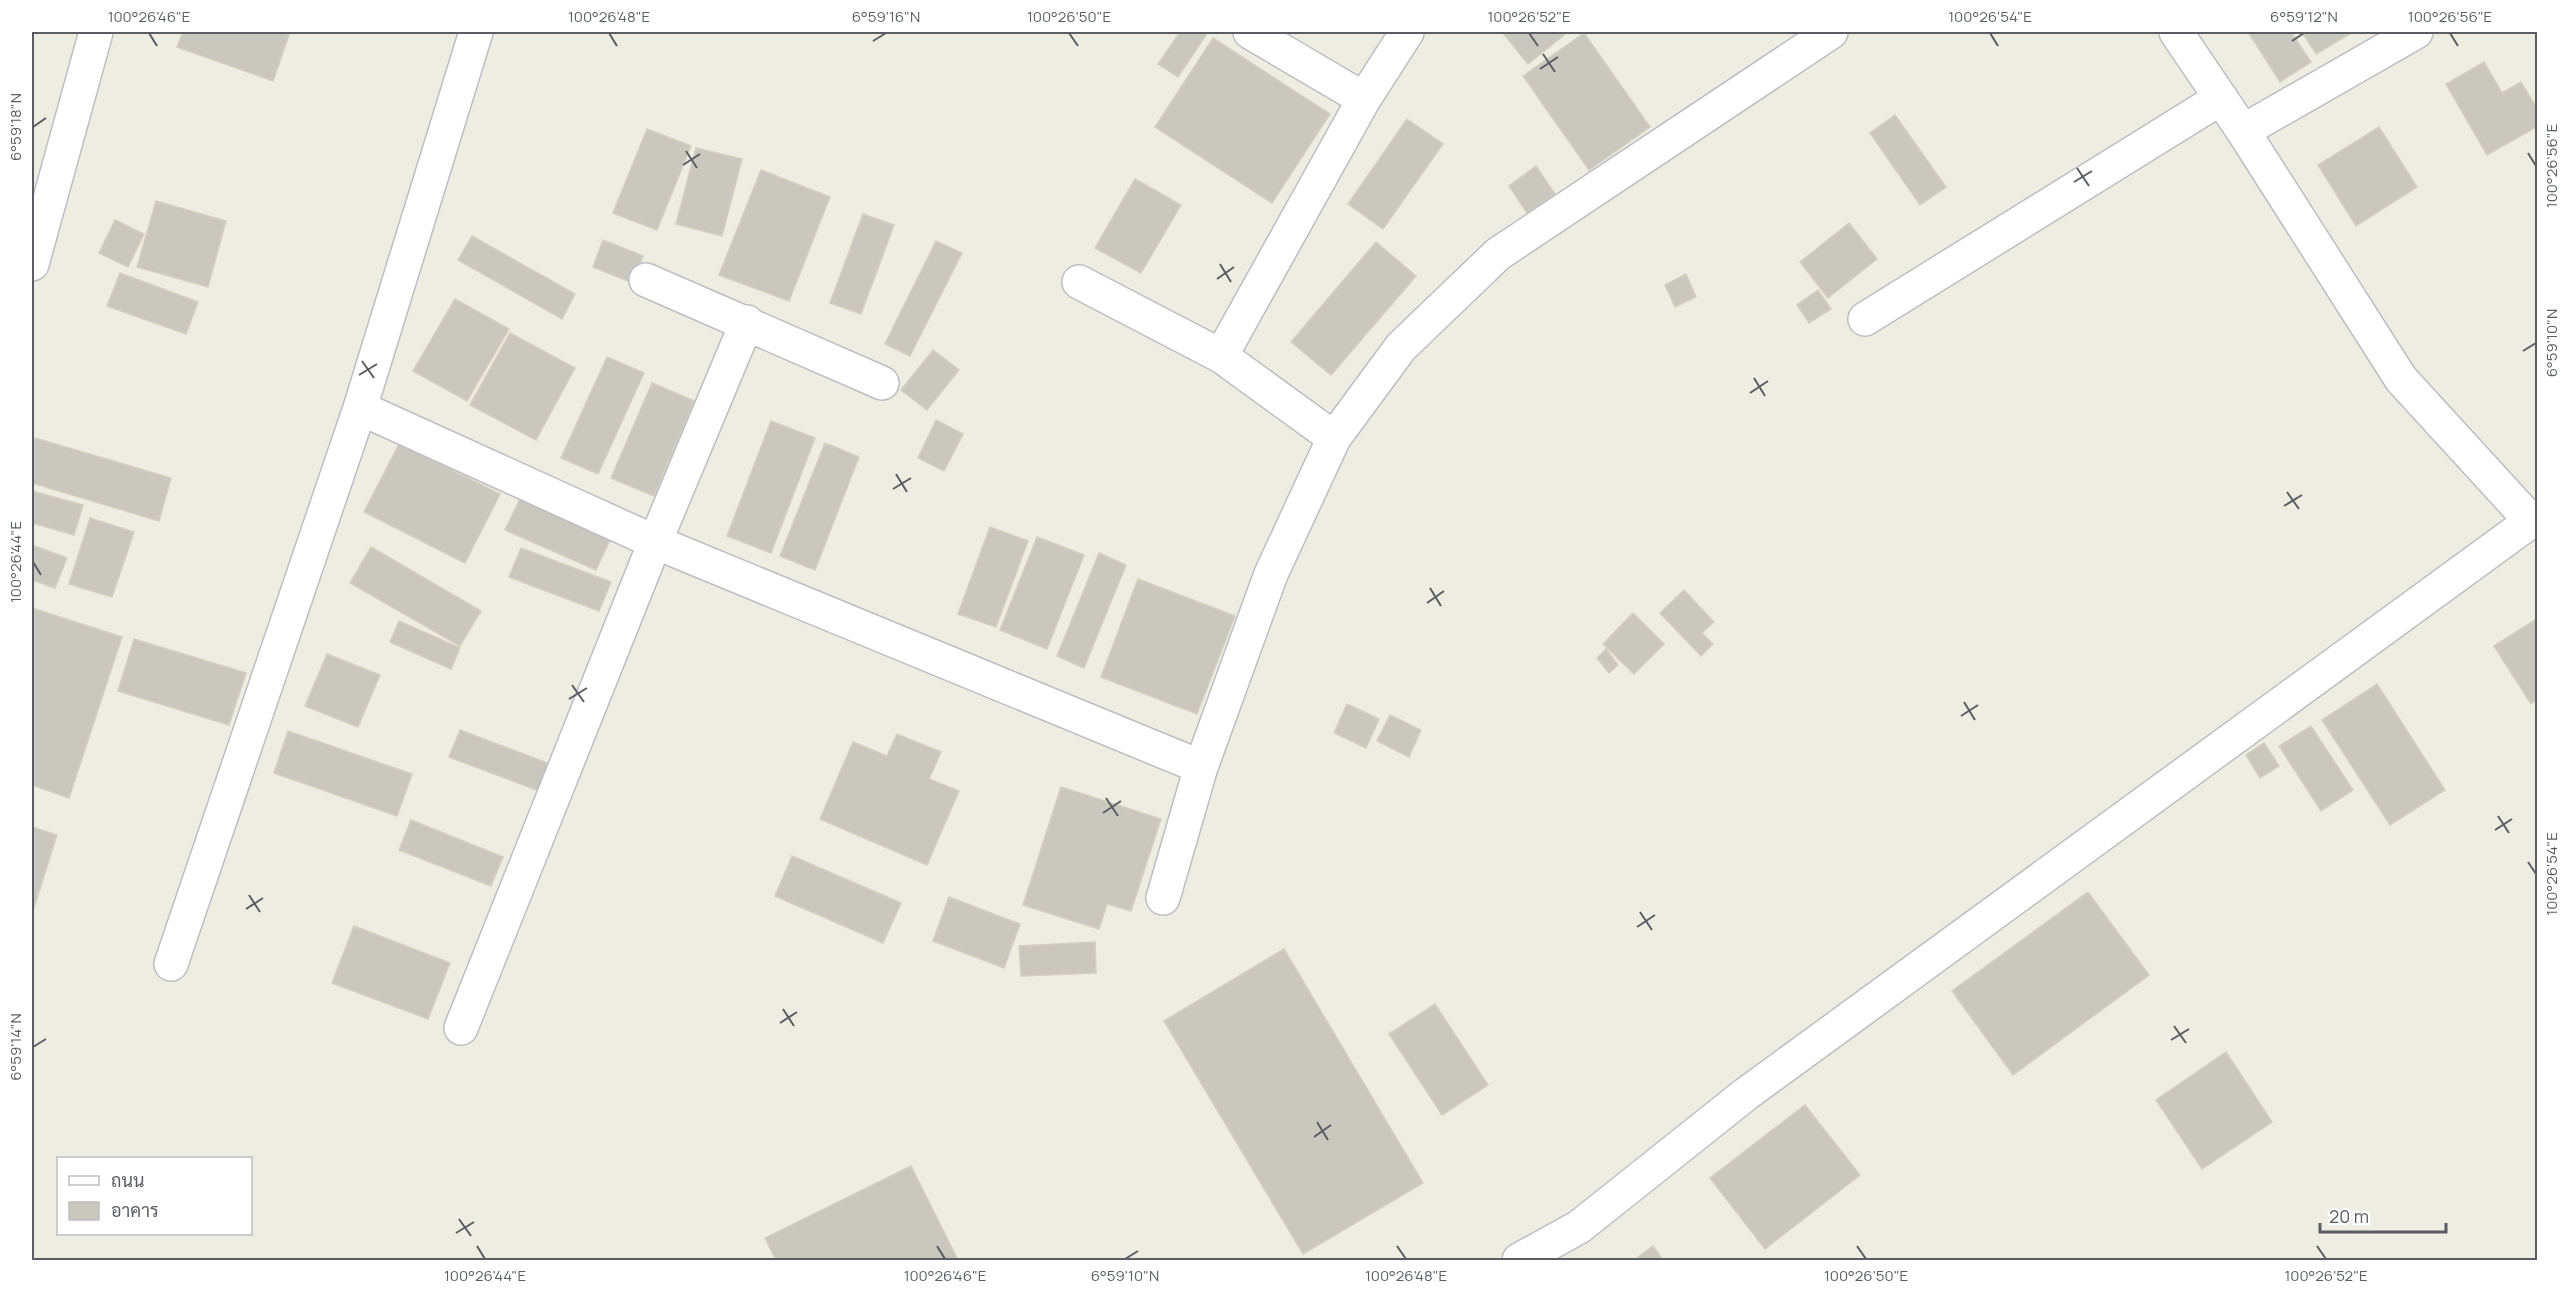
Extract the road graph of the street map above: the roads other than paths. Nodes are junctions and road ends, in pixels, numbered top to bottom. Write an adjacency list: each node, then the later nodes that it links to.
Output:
1 (96, 32): 11 (street)
2 (476, 32): 18 (street)
3 (1250, 32): 9 (street)
4 (1407, 32): 9 (street)
5 (1830, 32): 19 (street)
6 (2176, 32): 8 (street)
7 (2416, 32): 10 (street)
8 (2221, 98): 10 (street); 14 (street)
9 (1364, 99): 16 (street)
10 (2243, 131): 20 (street)
11 (32, 264)
12 (646, 280): 15 (street)
13 (1079, 282): 16 (street)
14 (1865, 319)
15 (747, 322): 17 (street); 21 (street)
16 (1221, 356): 19 (street)
17 (882, 383)
18 (360, 408): 21 (street); 24 (street)
19 (1334, 438): 22 (street)
20 (2534, 519): 26 (street)
21 (655, 542): 22 (street); 25 (street)
22 (1201, 767): 23 (street)
23 (1162, 898)
24 (171, 964)
25 (461, 1028)
26 (1519, 1260)

